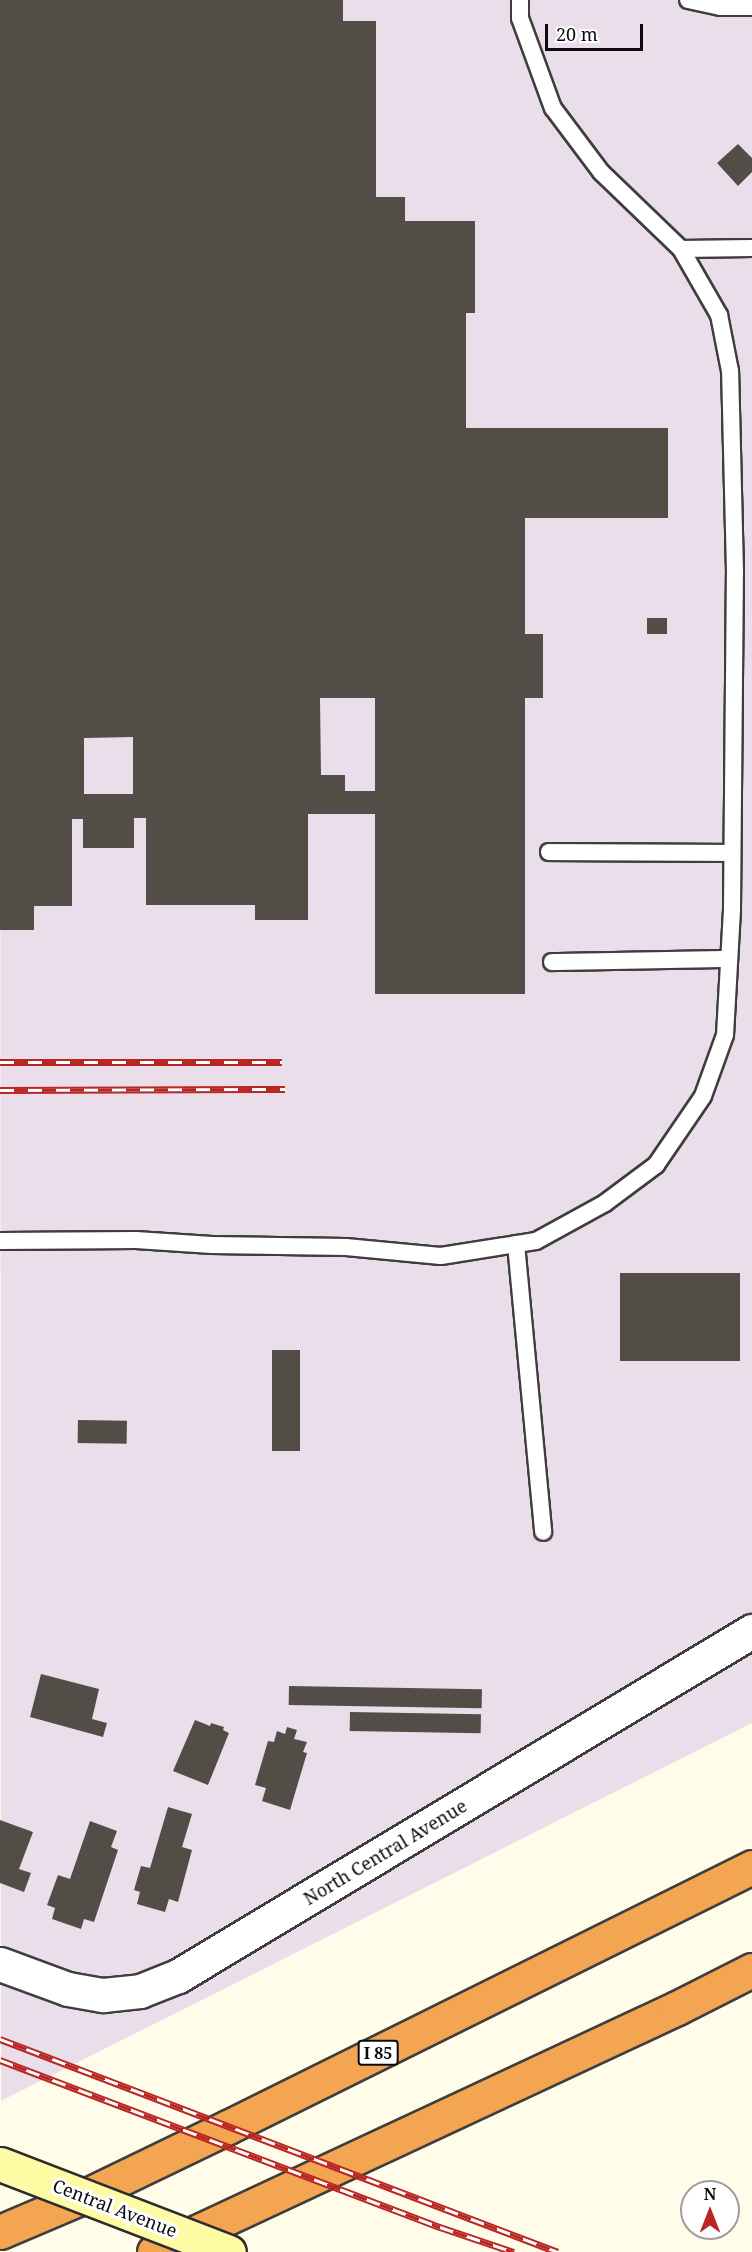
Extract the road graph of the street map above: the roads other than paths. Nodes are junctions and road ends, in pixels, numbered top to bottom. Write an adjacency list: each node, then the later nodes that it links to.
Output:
1 (520, 0): 5 (lane)
2 (688, 0): 3 (lane)
3 (752, 7)
4 (752, 248): 5 (lane)
5 (681, 249): 7 (lane)
6 (549, 852): 7 (lane)
7 (732, 853): 8 (lane)
8 (729, 959): 9 (lane); 11 (lane)
9 (552, 962)
10 (0, 1241): 11 (lane)
11 (516, 1244): 12 (lane)
12 (543, 1532)
13 (752, 1631): 15 (street, North Central Avenue)
14 (752, 1867): 20 (highway, I 85)
15 (0, 1964)
16 (752, 1970): 18 (highway)
17 (752, 1992): 18 (highway)
18 (677, 2008): 21 (highway)
19 (0, 2164): 22 (street, Central Avenue, bridge)
20 (0, 2232)
21 (154, 2252)
22 (229, 2252)

